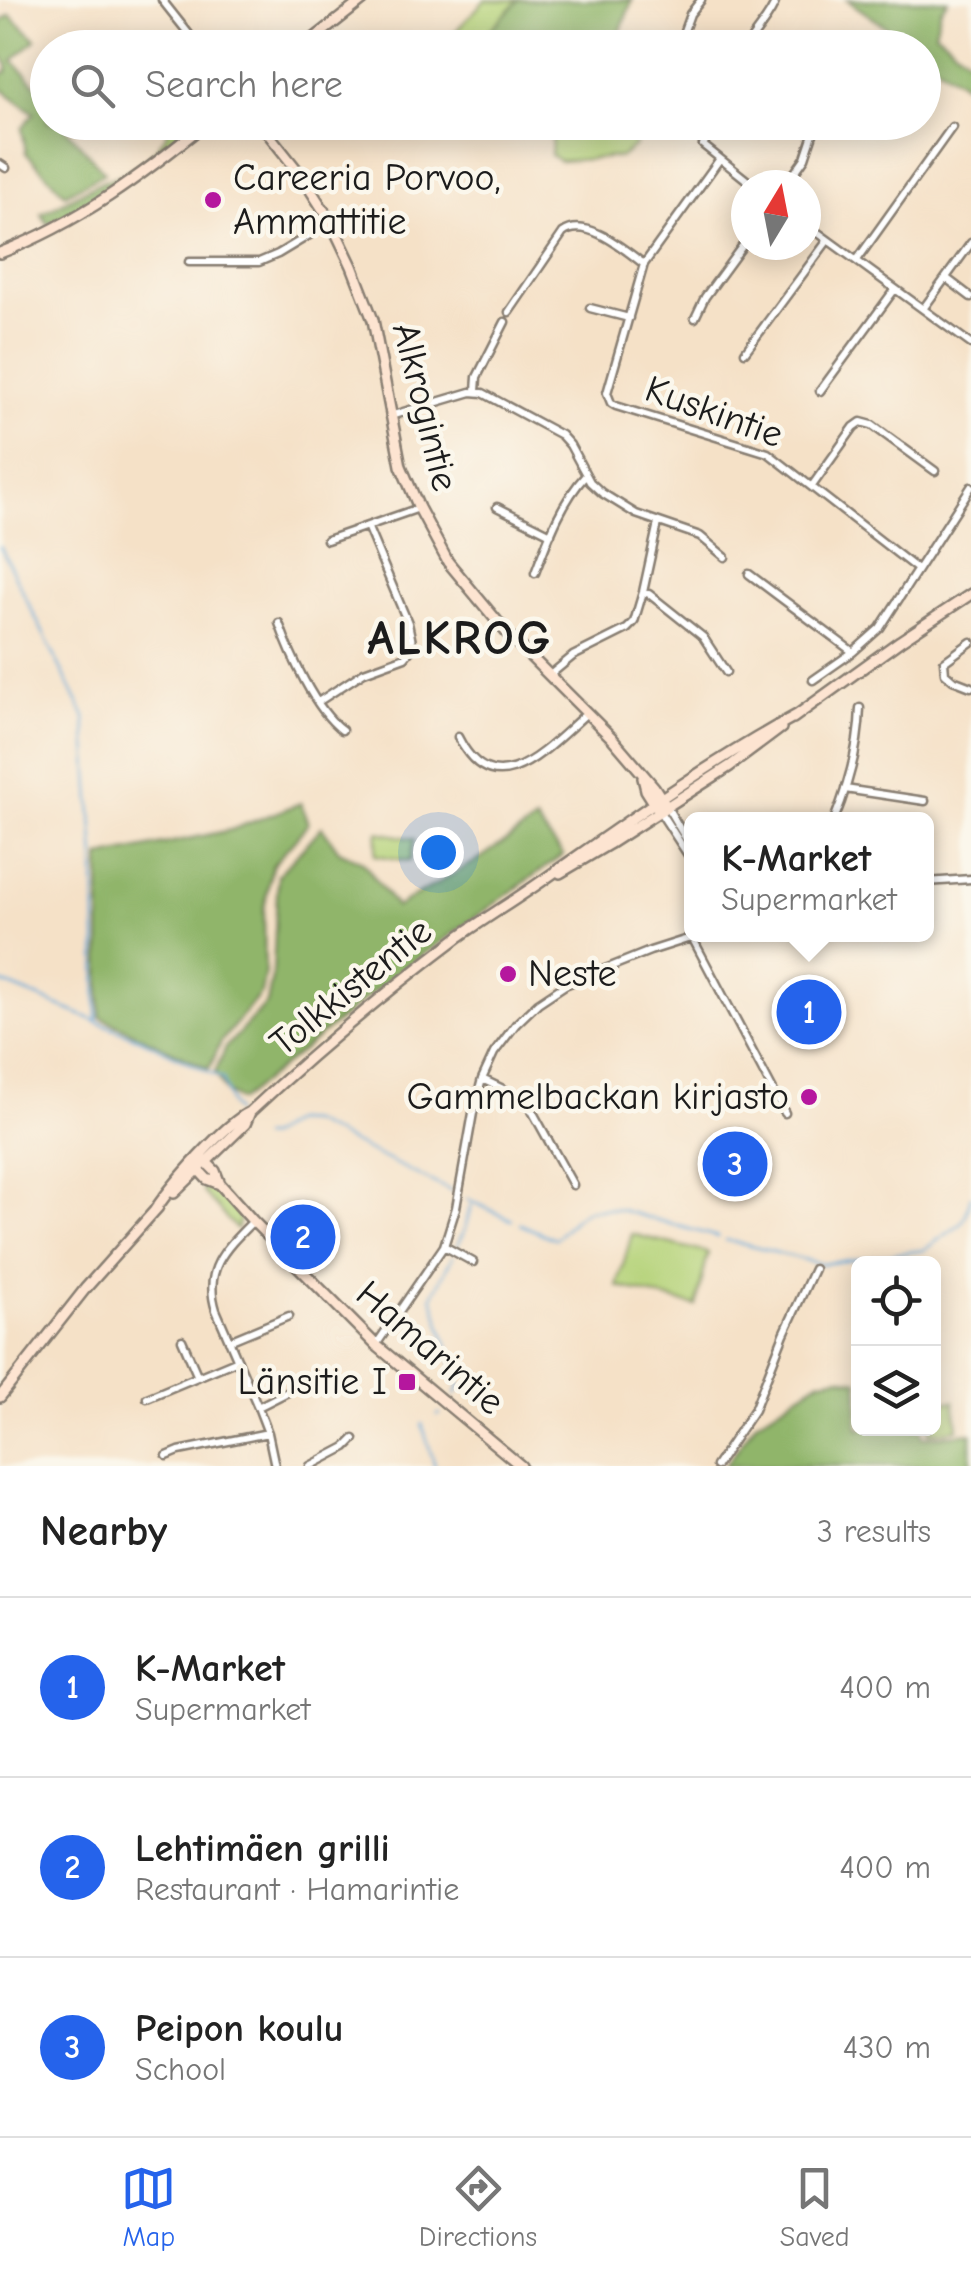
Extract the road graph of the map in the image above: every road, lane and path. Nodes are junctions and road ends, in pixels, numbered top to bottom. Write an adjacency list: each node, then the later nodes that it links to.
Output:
1 (162, 0): 5 (street)
2 (363, 0): 6 (street)
3 (701, 0): 7 (street)
4 (776, 0): 8 (street)
5 (186, 30)
6 (325, 30)
7 (684, 30)
8 (756, 30)
9 (952, 128): 23 (street)
10 (185, 140): 21 (street)
11 (273, 140): 17 (street, Alkrogintie)
12 (705, 140): 14 (street)
13 (810, 140): 16 (street)
14 (718, 160): 15 (street); 25 (street, Kuskintie)
15 (732, 170)
16 (797, 170)
17 (331, 222): 24 (street); 39 (street, Alkrogintie)
18 (821, 235): 19 (street)
19 (828, 240): 23 (street); 36 (street)
20 (971, 243): 26 (street)
21 (0, 253)
22 (732, 260): 33 (street)
23 (856, 260): 27 (street)
24 (189, 262)
25 (644, 264): 31 (street); 32 (street, Kuskintie)
26 (946, 278): 28 (street); 30 (street)
27 (895, 288): 30 (street); 37 (street)
28 (971, 297)
29 (590, 308): 32 (street)
30 (924, 309): 35 (street)
31 (509, 312)
32 (629, 318): 42 (street, Kuskintie)
33 (695, 318)
34 (505, 322): 38 (street)
35 (971, 344)
36 (745, 352)
37 (820, 391)
38 (476, 392): 39 (street); 41 (street)
39 (390, 416): 45 (street, Alkrogintie)
40 (936, 472): 42 (street)
41 (586, 475): 46 (street); 48 (street)
42 (812, 486): 51 (street, Kuskintie)
43 (971, 488): 51 (street)
44 (497, 507): 48 (street)
45 (418, 508): 47 (street); 60 (street, Alkrogintie)
46 (658, 522): 50 (street); 54 (street)
47 (367, 526): 49 (street); 63 (street)
48 (550, 534): 52 (street)
49 (327, 540)
50 (725, 557)
51 (917, 569): 58 (street)
52 (535, 573)
53 (749, 574): 58 (street)
54 (643, 592): 59 (street); 60 (street)
55 (971, 594): 70 (street, Tolkkistentie)
56 (280, 623): 63 (street)
57 (971, 642): 62 (street)
58 (853, 652): 61 (street)
59 (726, 672)
60 (550, 675): 65 (street, Alkrogintie)
61 (812, 680)
62 (971, 687)
63 (318, 702): 66 (street)
64 (860, 708): 68 (street)
65 (587, 712): 67 (street); 70 (street, Alkrogintie)
66 (342, 730)
67 (458, 736)
68 (845, 789): 69 (street); 71 (street)
69 (925, 802)
70 (660, 805): 72 (street); 73 (street); 80 (street, Tolkkistentie)
71 (837, 812)
72 (684, 838)
73 (684, 848)
74 (971, 878): 75 (street)
75 (934, 881)
76 (684, 942): 78 (street)
77 (695, 942): 79 (street)
78 (482, 1079): 81 (street); 83 (street)
79 (784, 1113)
80 (199, 1163): 82 (street, Hamarintie); 93 (street, Tolkkistentie)
81 (574, 1185)
82 (253, 1222): 88 (street); 89 (street, Hamarintie)
83 (444, 1246): 84 (street); 89 (street)
84 (474, 1262)
85 (814, 1269): 102 (street)
86 (289, 1316): 88 (street)
87 (182, 1340): 92 (street)
88 (230, 1340): 90 (street)
89 (376, 1345): 101 (street, Hamarintie)
90 (238, 1360): 92 (street); 95 (street)
91 (324, 1374): 95 (street)
92 (198, 1377): 94 (street)
93 (0, 1397)
94 (147, 1398)
95 (258, 1407): 96 (street)
96 (268, 1433): 98 (street); 99 (street)
97 (354, 1439): 100 (street)
98 (166, 1456)
99 (275, 1466)
100 (310, 1466)
101 (520, 1466)
102 (716, 1466)

